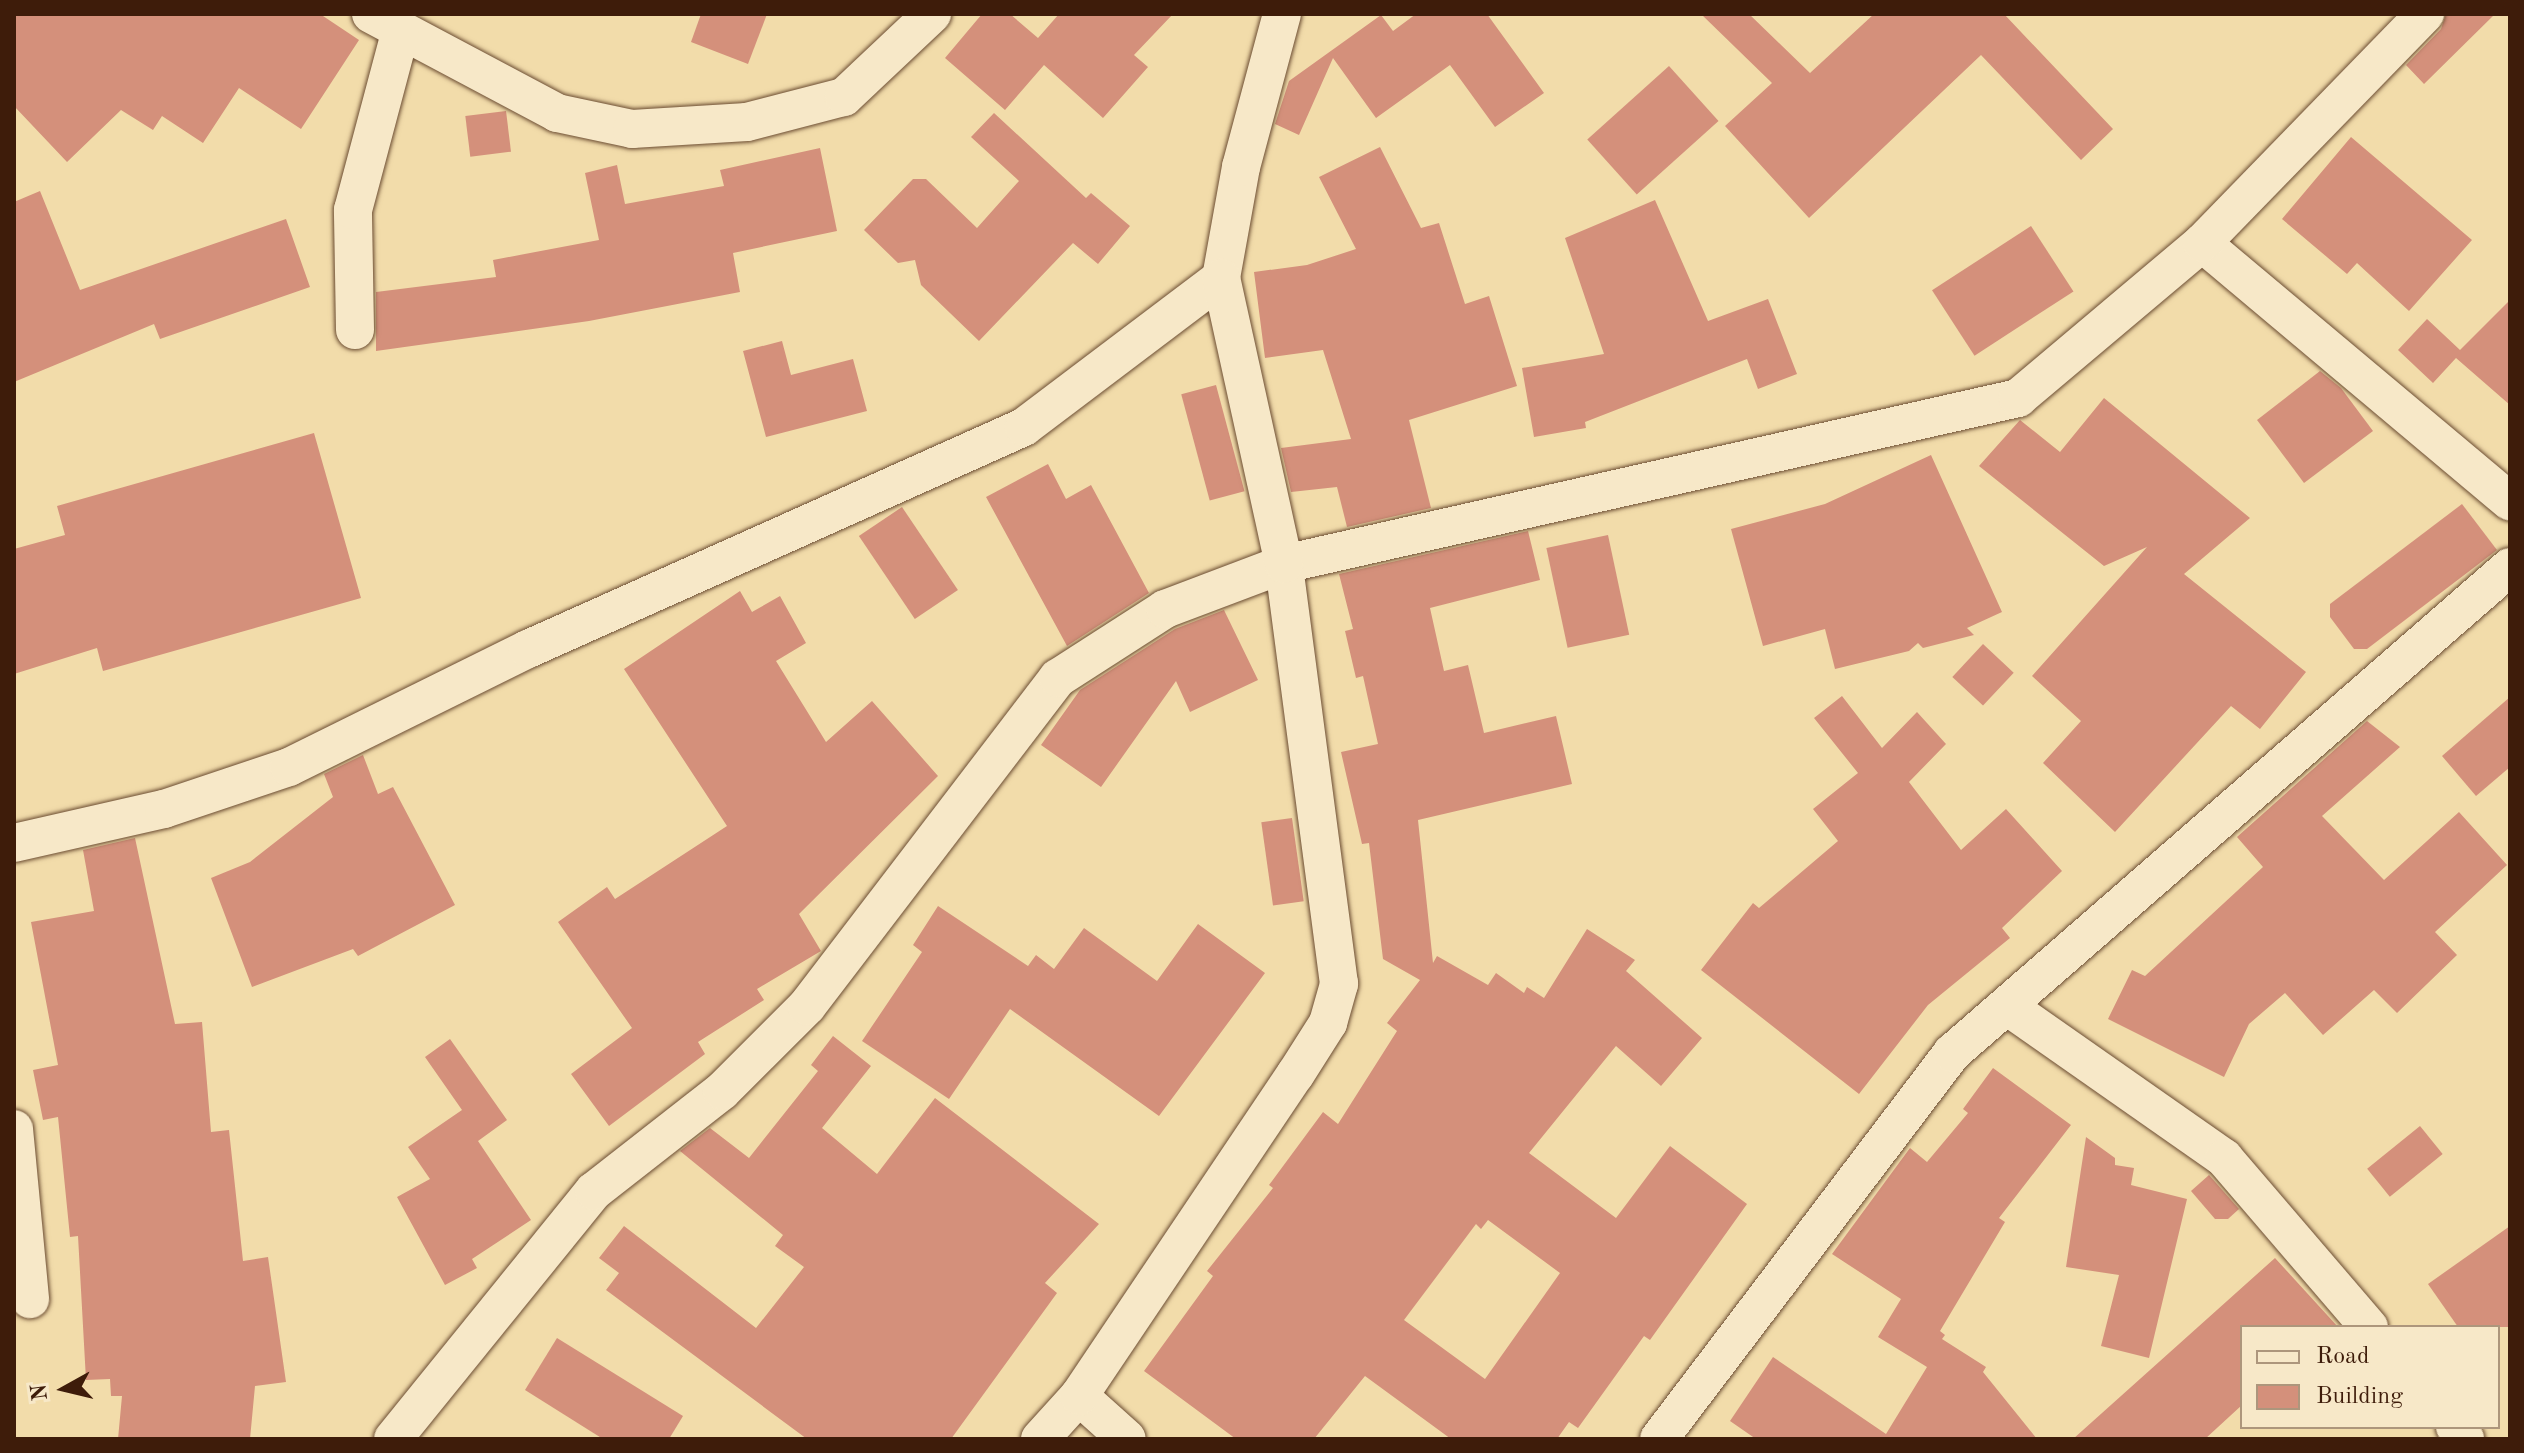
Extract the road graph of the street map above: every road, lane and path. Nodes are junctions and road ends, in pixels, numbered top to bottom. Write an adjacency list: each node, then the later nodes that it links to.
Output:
1 (932, 14): 4 (street)
2 (1282, 14): 6 (street)
3 (2425, 14): 5 (street)
4 (386, 24): 7 (street)
5 (2202, 243): 8 (street); 9 (street)
6 (1221, 278): 9 (street); 11 (street)
7 (355, 330)
8 (2510, 501)
9 (1284, 564): 16 (street); 17 (street)
10 (2510, 567): 12 (street)
11 (14, 843)
12 (2007, 1006): 15 (street); 20 (street)
13 (14, 1129): 14 (street)
14 (30, 1299)
15 (2367, 1325)
16 (1079, 1396): 18 (street); 19 (street)
17 (393, 1439)
18 (1040, 1439)
19 (1127, 1439)
20 (1659, 1439)

